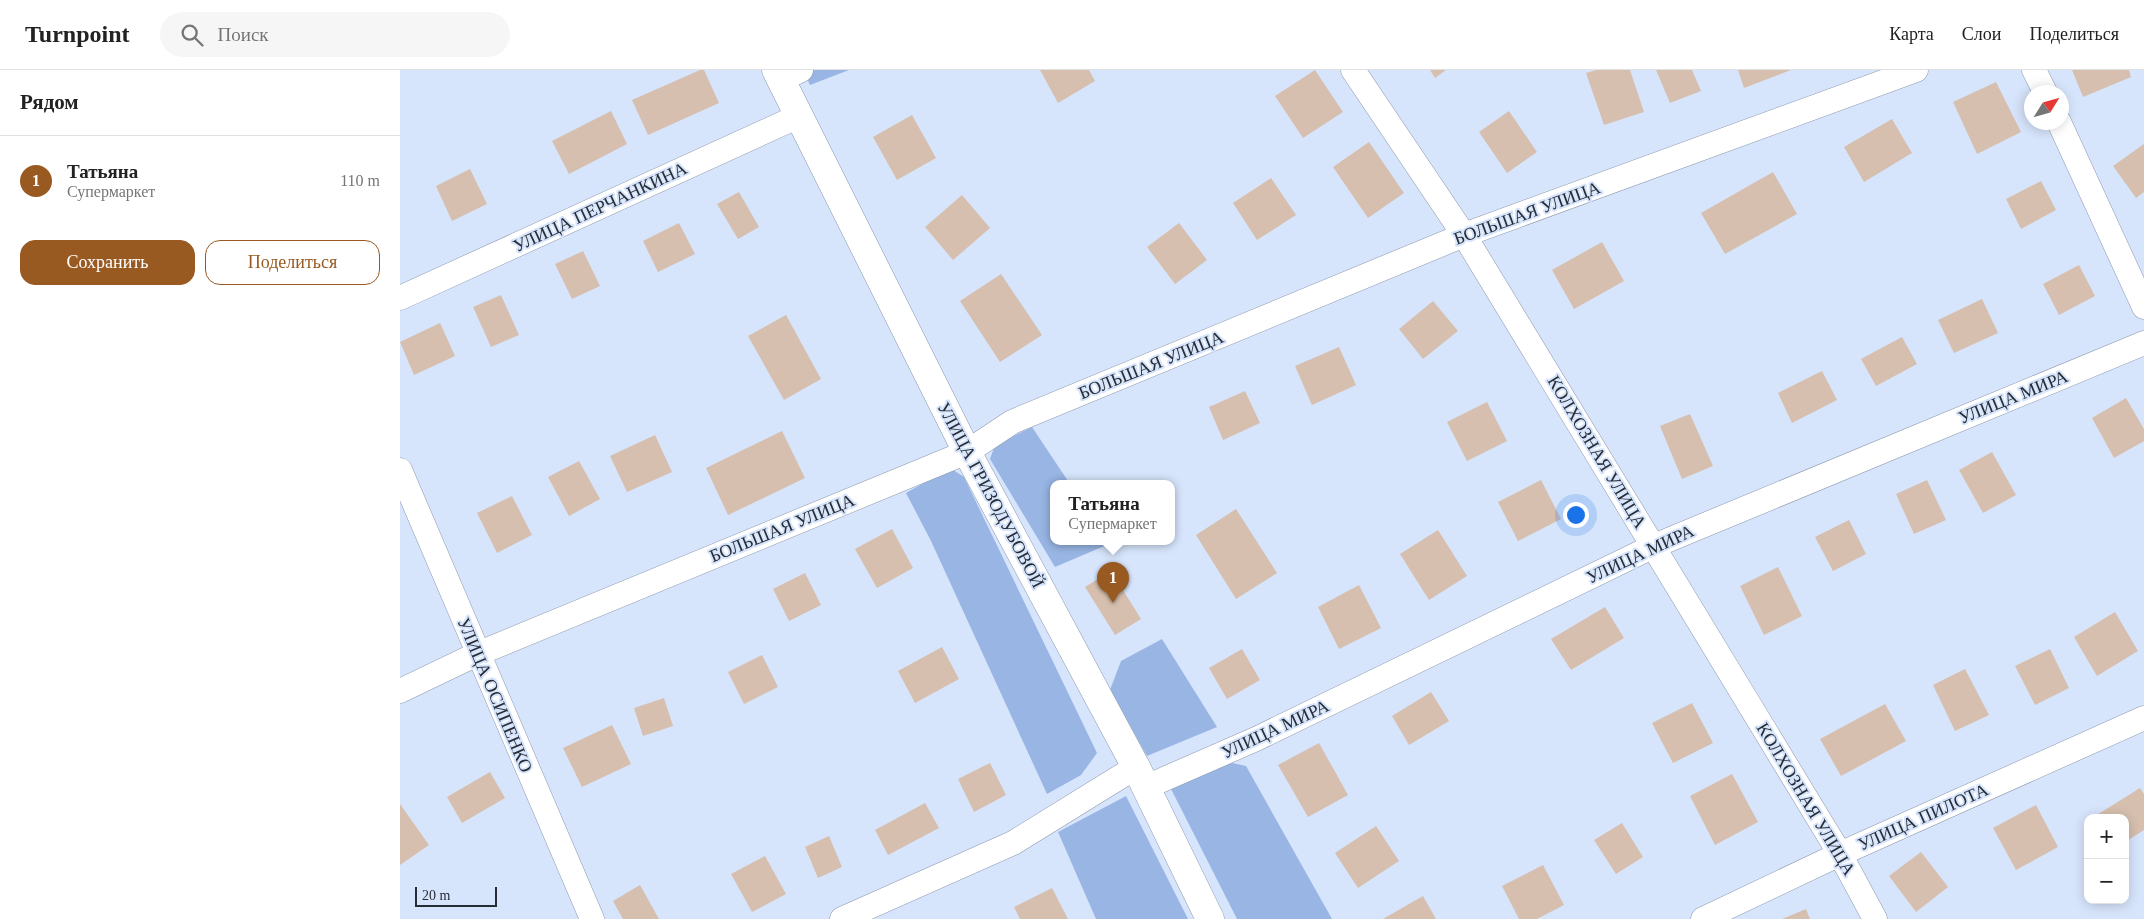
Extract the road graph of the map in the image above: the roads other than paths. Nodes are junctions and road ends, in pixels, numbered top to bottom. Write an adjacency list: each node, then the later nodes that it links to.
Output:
1 (1353, 70): 8 (street, КОЛХОЗНАЯ УЛИЦА)
2 (1916, 70): 8 (street, БОЛЬШАЯ УЛИЦА)
3 (2034, 70): 5 (street)
4 (786, 73): 6 (street, УЛИЦА ГРИЗОДУБОВОЙ)
5 (2042, 85)
6 (799, 116): 9 (street, УЛИЦА ПЕРЧАНКИНА); 12 (street, УЛИЦА ГРИЗОДУБОВОЙ)
7 (2063, 130): 10 (street)
8 (1464, 235): 12 (street, БОЛЬШАЯ УЛИЦА); 14 (street, КОЛХОЗНАЯ УЛИЦА)
9 (400, 298)
10 (2144, 307)
11 (2144, 343): 14 (street, УЛИЦА МИРА)
12 (967, 452): 15 (street, БОЛЬШАЯ УЛИЦА); 18 (street, УЛИЦА ГРИЗОДУБОВОЙ)
13 (400, 470): 15 (street, УЛИЦА ОСИПЕНКО)
14 (1654, 546): 18 (street, УЛИЦА МИРА); 19 (street, КОЛХОЗНАЯ УЛИЦА)
15 (477, 654): 16 (street, БОЛЬШАЯ УЛИЦА); 20 (street, УЛИЦА ОСИПЕНКО)
16 (400, 691)
17 (2144, 718): 19 (street, УЛИЦА ПИЛОТА)
18 (1141, 777): 21 (street, УЛИЦА МИРА); 22 (street, УЛИЦА ГРИЗОДУБОВОЙ)
19 (1840, 854): 23 (street, УЛИЦА ПИЛОТА); 24 (street, КОЛХОЗНАЯ УЛИЦА)
20 (592, 919)
21 (842, 919)
22 (1210, 919)
23 (1703, 919)
24 (1875, 919)

